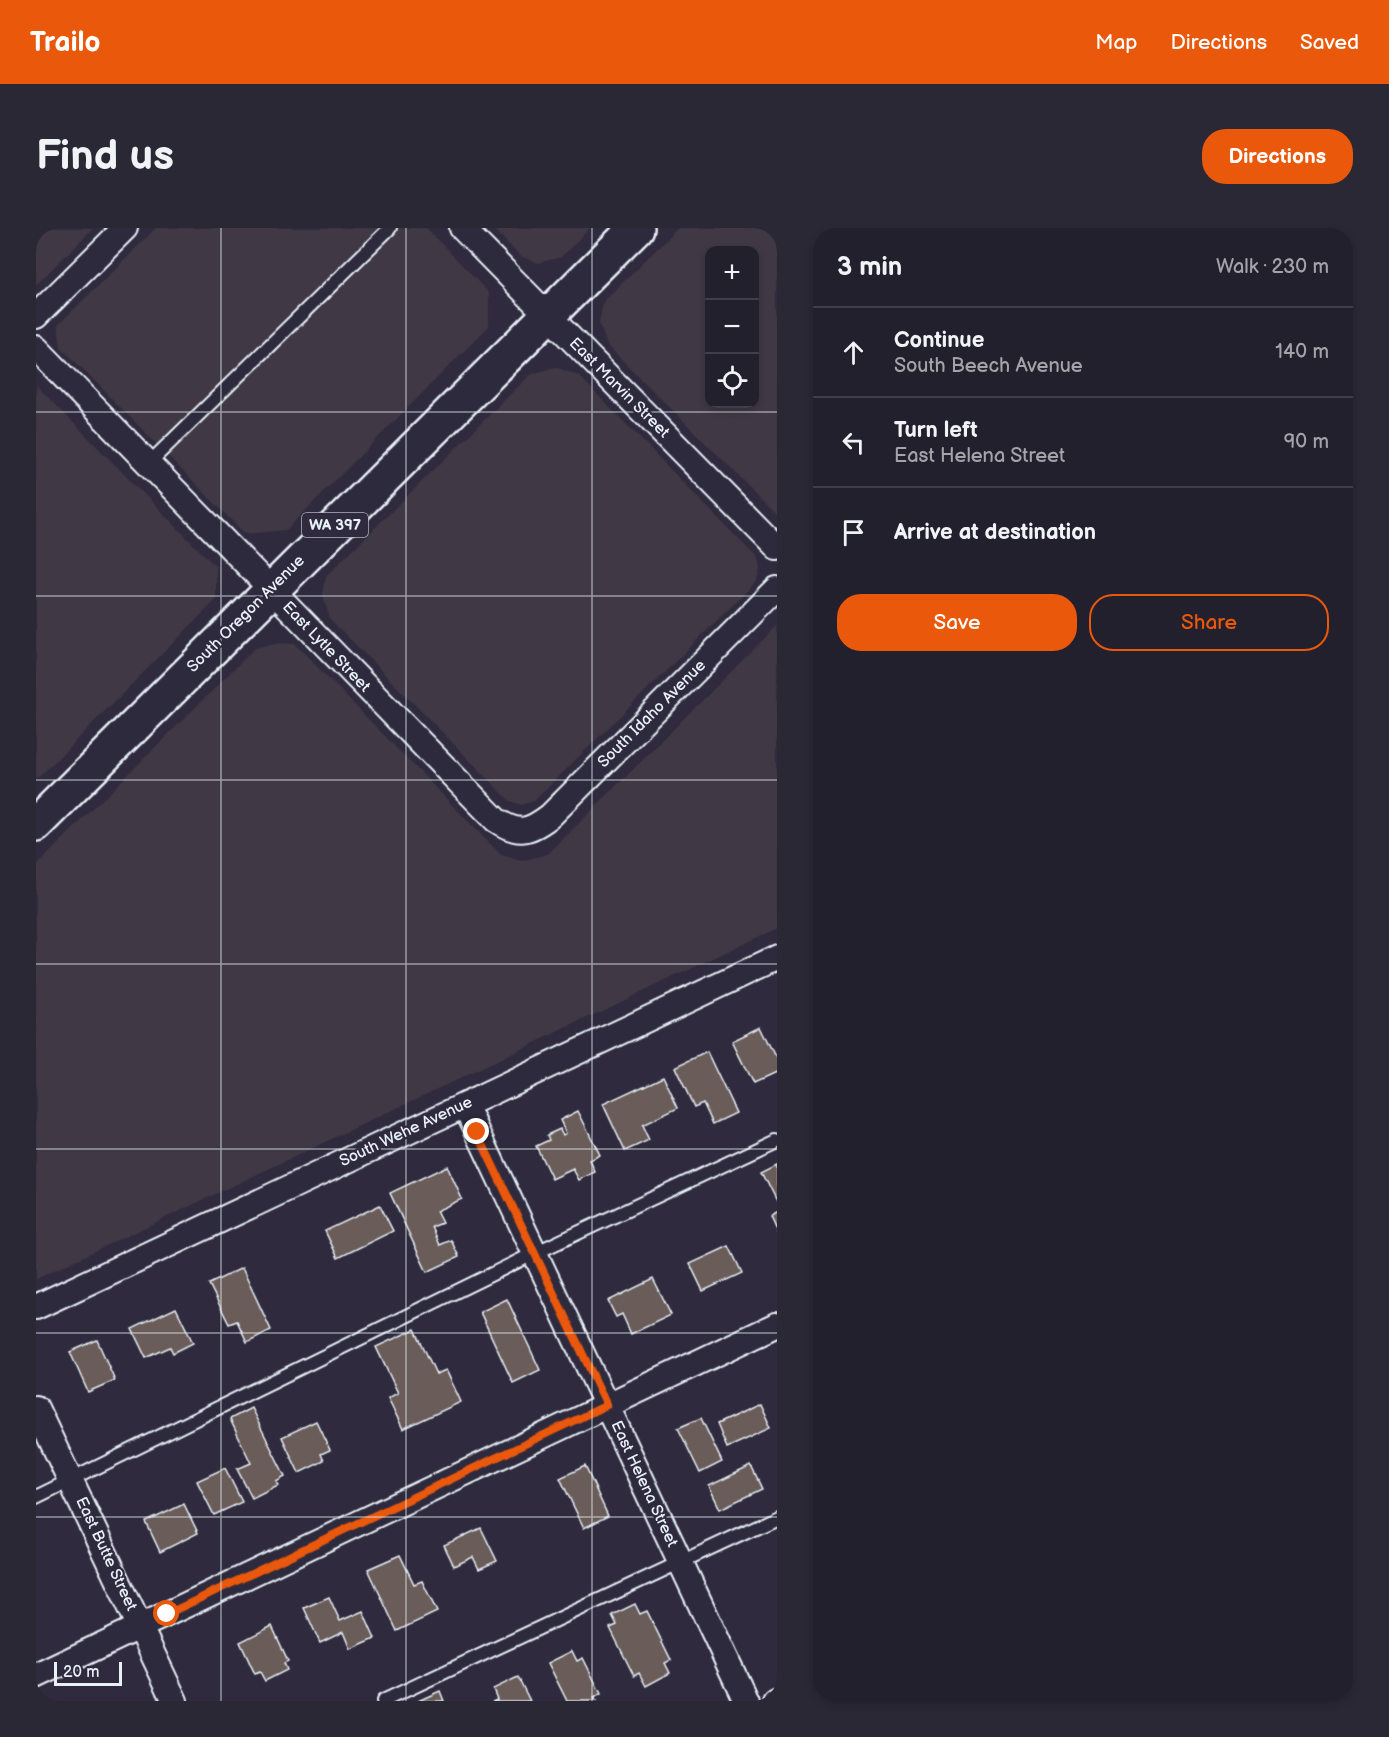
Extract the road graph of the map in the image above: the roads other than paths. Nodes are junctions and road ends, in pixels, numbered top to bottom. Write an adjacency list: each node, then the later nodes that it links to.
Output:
1 (125, 228): 6 (street)
2 (390, 228): 8 (lane)
3 (462, 228): 5 (street, East Marvin Street)
4 (636, 228): 5 (main road, South Oregon Avenue / WA 397)
5 (548, 315): 9 (street, East Marvin Street); 10 (main road, South Oregon Avenue / WA 397)
6 (36, 316)
7 (36, 348): 8 (street, East Lytle Street)
8 (147, 465): 10 (street, East Lytle Street)
9 (777, 548)
10 (270, 590): 12 (main road, South Oregon Avenue / WA 397); 13 (street, East Lytle Street)
11 (777, 590): 13 (street, South Idaho Avenue)
12 (36, 824)
13 (522, 831)
14 (777, 958): 15 (street, South Wehe Avenue)
15 (465, 1105): 17 (street, East Helena Street); 18 (street, South Wehe Avenue)
16 (777, 1140): 17 (lane)
17 (535, 1252): 20 (street, East Helena Street); 22 (lane)
18 (36, 1306)
19 (777, 1325): 20 (street)
20 (607, 1405): 25 (street, East Helena Street); 26 (street)
21 (36, 1408): 22 (street, East Butte Street)
22 (70, 1480): 23 (lane); 26 (street, East Butte Street)
23 (36, 1497)
24 (777, 1517): 25 (lane)
25 (680, 1561): 29 (lane); 30 (street, East Helena Street)
26 (140, 1627): 27 (street); 28 (street, East Butte Street)
27 (36, 1677)
28 (175, 1701)
29 (382, 1701)
30 (746, 1701)

